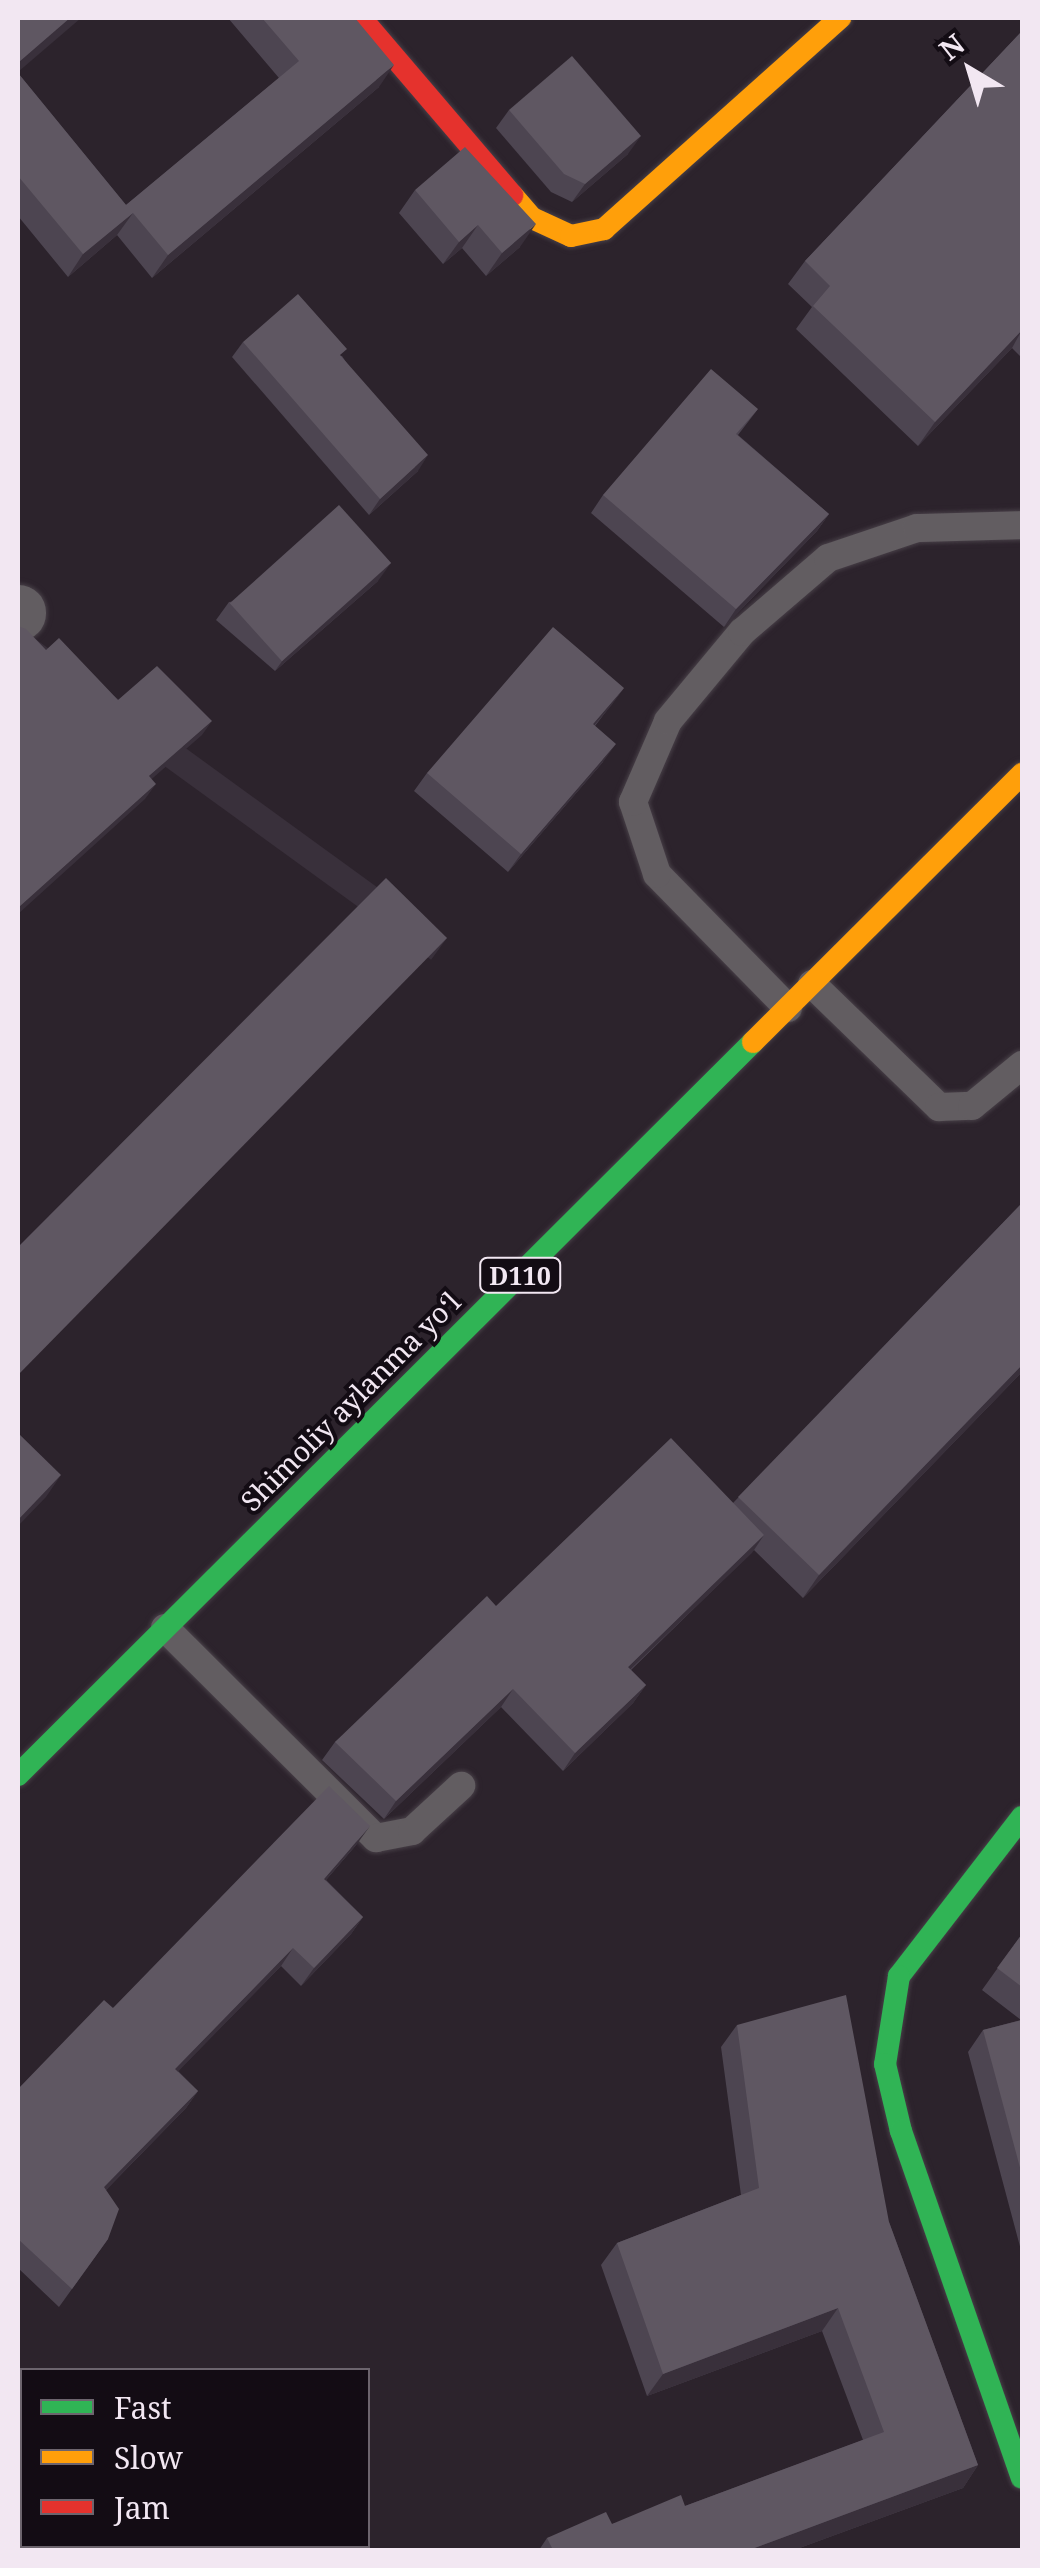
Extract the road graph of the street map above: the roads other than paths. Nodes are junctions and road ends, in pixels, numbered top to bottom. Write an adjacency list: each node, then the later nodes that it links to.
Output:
1 (361, 18): 2 (main road)
2 (840, 18)
3 (1022, 525): 6 (lane)
4 (1022, 774): 5 (main road, Shimoliy aylanma yoʻl / D110)
5 (812, 984): 6 (main road, Shimoliy aylanma yoʻl / D110); 7 (lane)
6 (788, 1008): 8 (main road, Shimoliy aylanma yoʻl / D110)
7 (1022, 1064)
8 (165, 1628): 9 (main road, Shimoliy aylanma yoʻl / D110); 10 (lane)
9 (18, 1774)
10 (460, 1786)
11 (1022, 1818): 12 (main road)
12 (1022, 2478)

